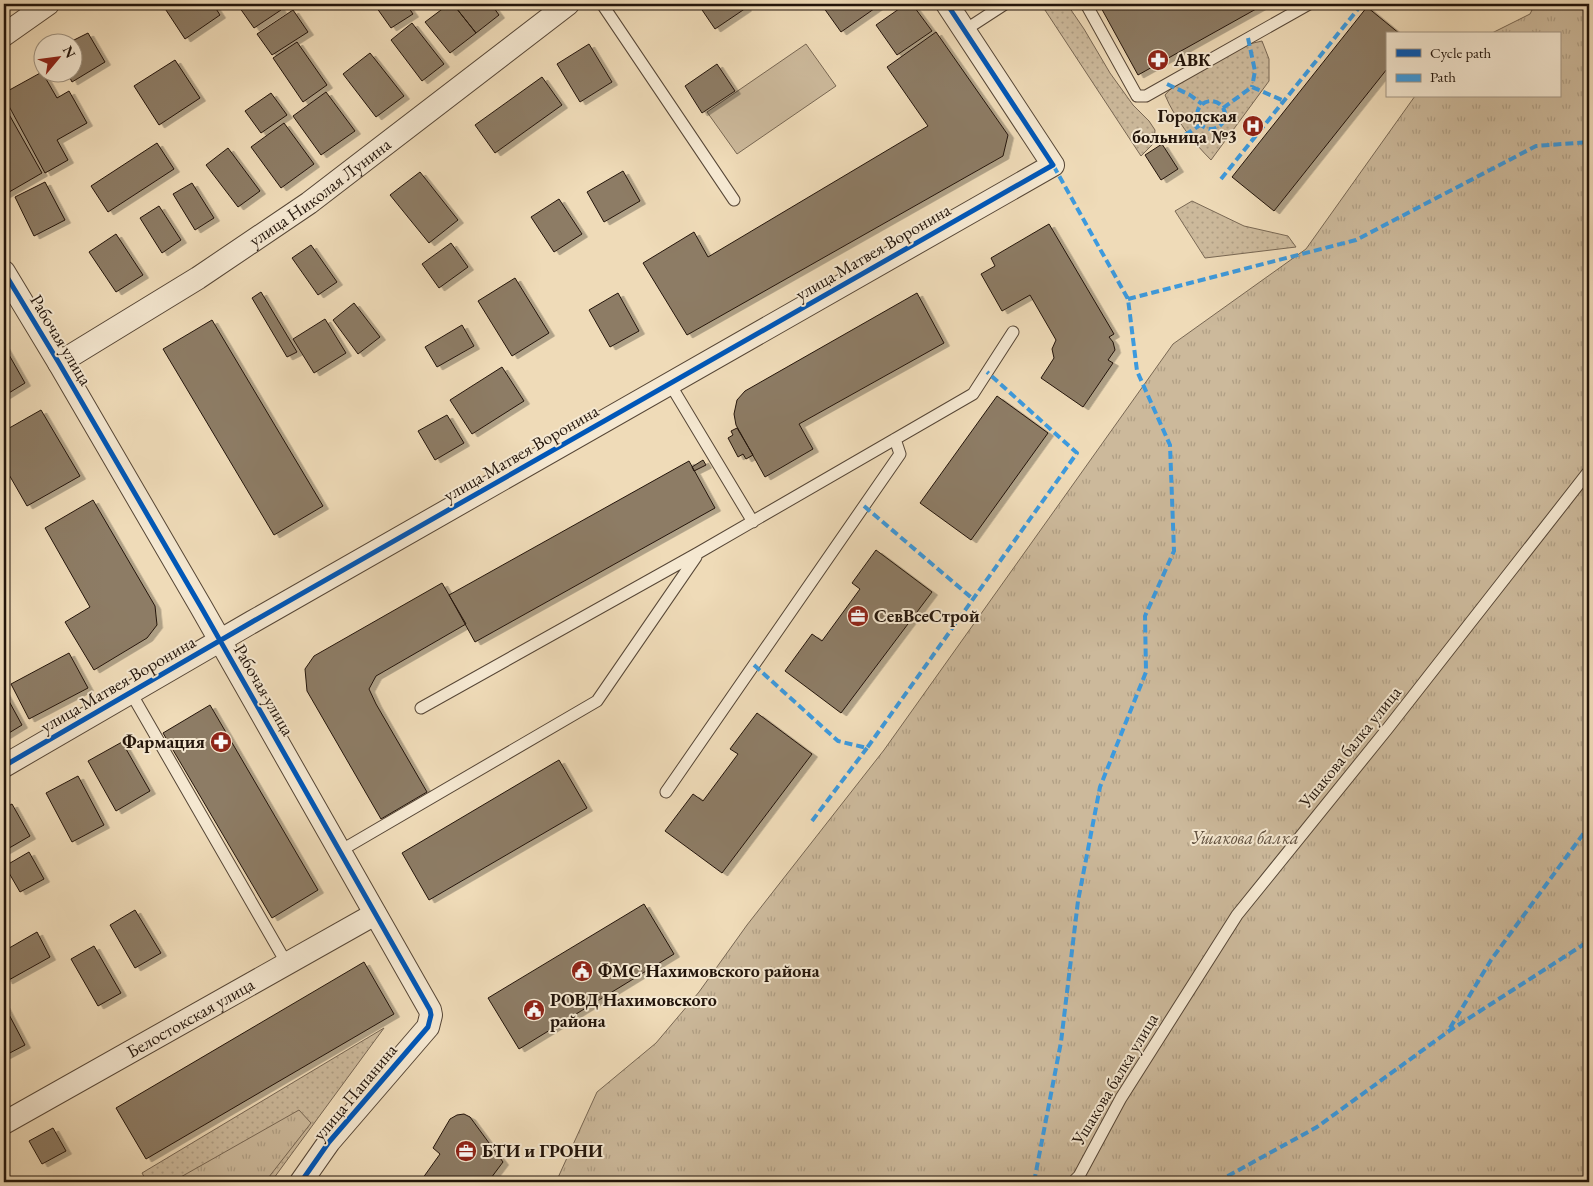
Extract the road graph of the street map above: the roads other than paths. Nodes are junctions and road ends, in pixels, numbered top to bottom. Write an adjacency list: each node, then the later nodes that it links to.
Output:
1 (48, 4): 9 (street)
2 (568, 4): 13 (street, улица Николая Лунина)
3 (602, 4): 10 (lane)
4 (947, 4): 8 (street)
5 (1005, 4): 8 (lane)
6 (1086, 4): 7 (lane)
7 (1309, 4)
8 (964, 30): 14 (street, улица Матвея Воронина)
9 (4, 35)
10 (734, 200)
11 (4, 275): 13 (street, Рабочая улица)
12 (1013, 332): 15 (lane)
13 (60, 363): 19 (street, Рабочая улица)
14 (670, 384): 17 (lane); 19 (street, улица Матвея Воронина)
15 (895, 439): 17 (lane); 23 (lane)
16 (1589, 471): 30 (lane, Ушакова балка улица)
17 (752, 522): 18 (lane)
18 (698, 554): 21 (lane); 24 (lane)
19 (220, 641): 20 (street, улица Матвея Воронина); 24 (street, Рабочая улица)
20 (131, 693): 22 (street, улица Матвея Воронина); 26 (lane)
21 (421, 708)
22 (4, 766)
23 (666, 792)
24 (340, 851): 25 (street, Рабочая улица)
25 (376, 914): 26 (street, Белостокская улица); 27 (street, Рабочая улица)
26 (287, 964): 28 (street, Белостокская улица)
27 (430, 1022): 29 (street, улица Папанина)
28 (4, 1123)
29 (301, 1182)
30 (1073, 1182)

